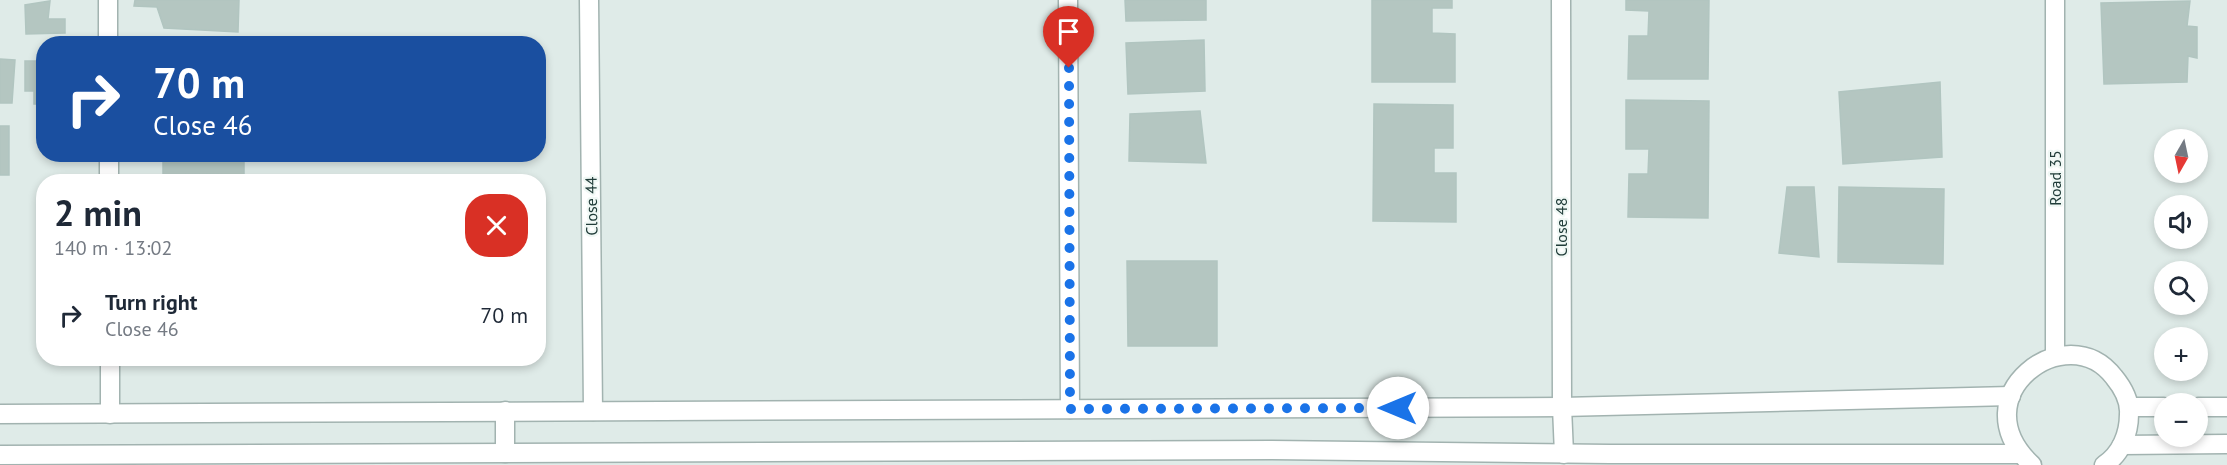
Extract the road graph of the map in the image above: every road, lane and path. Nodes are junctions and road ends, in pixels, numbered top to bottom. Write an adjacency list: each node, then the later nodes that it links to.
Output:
1 (108, 0): 6 (street)
2 (590, 0): 17 (street, Close 44)
3 (1068, 0): 15 (street)
4 (1561, 0): 10 (street, Close 48)
5 (2055, 0): 7 (street, Road 35)
6 (108, 36)
7 (2055, 356): 9 (street); 11 (street)
8 (110, 366): 19 (street)
9 (2011, 396): 10 (street); 28 (street)
10 (1562, 407): 15 (street); 23 (street, Close 48)
11 (2129, 407): 12 (street); 21 (street)
12 (2154, 407)
13 (2208, 407): 14 (street)
14 (2227, 407)
15 (1070, 409): 17 (street)
16 (505, 411): 17 (street); 19 (street); 22 (street)
17 (593, 411)
18 (0, 414): 19 (street)
19 (110, 414)
20 (2227, 444): 21 (street)
21 (2122, 446): 30 (street)
22 (505, 453): 25 (street); 27 (street)
23 (1564, 454): 26 (street); 29 (street)
24 (0, 455): 27 (street)
25 (858, 458): 26 (street)
26 (1272, 458)
27 (371, 459)
28 (2026, 459): 29 (street)
29 (1610, 460)
30 (2104, 465)

